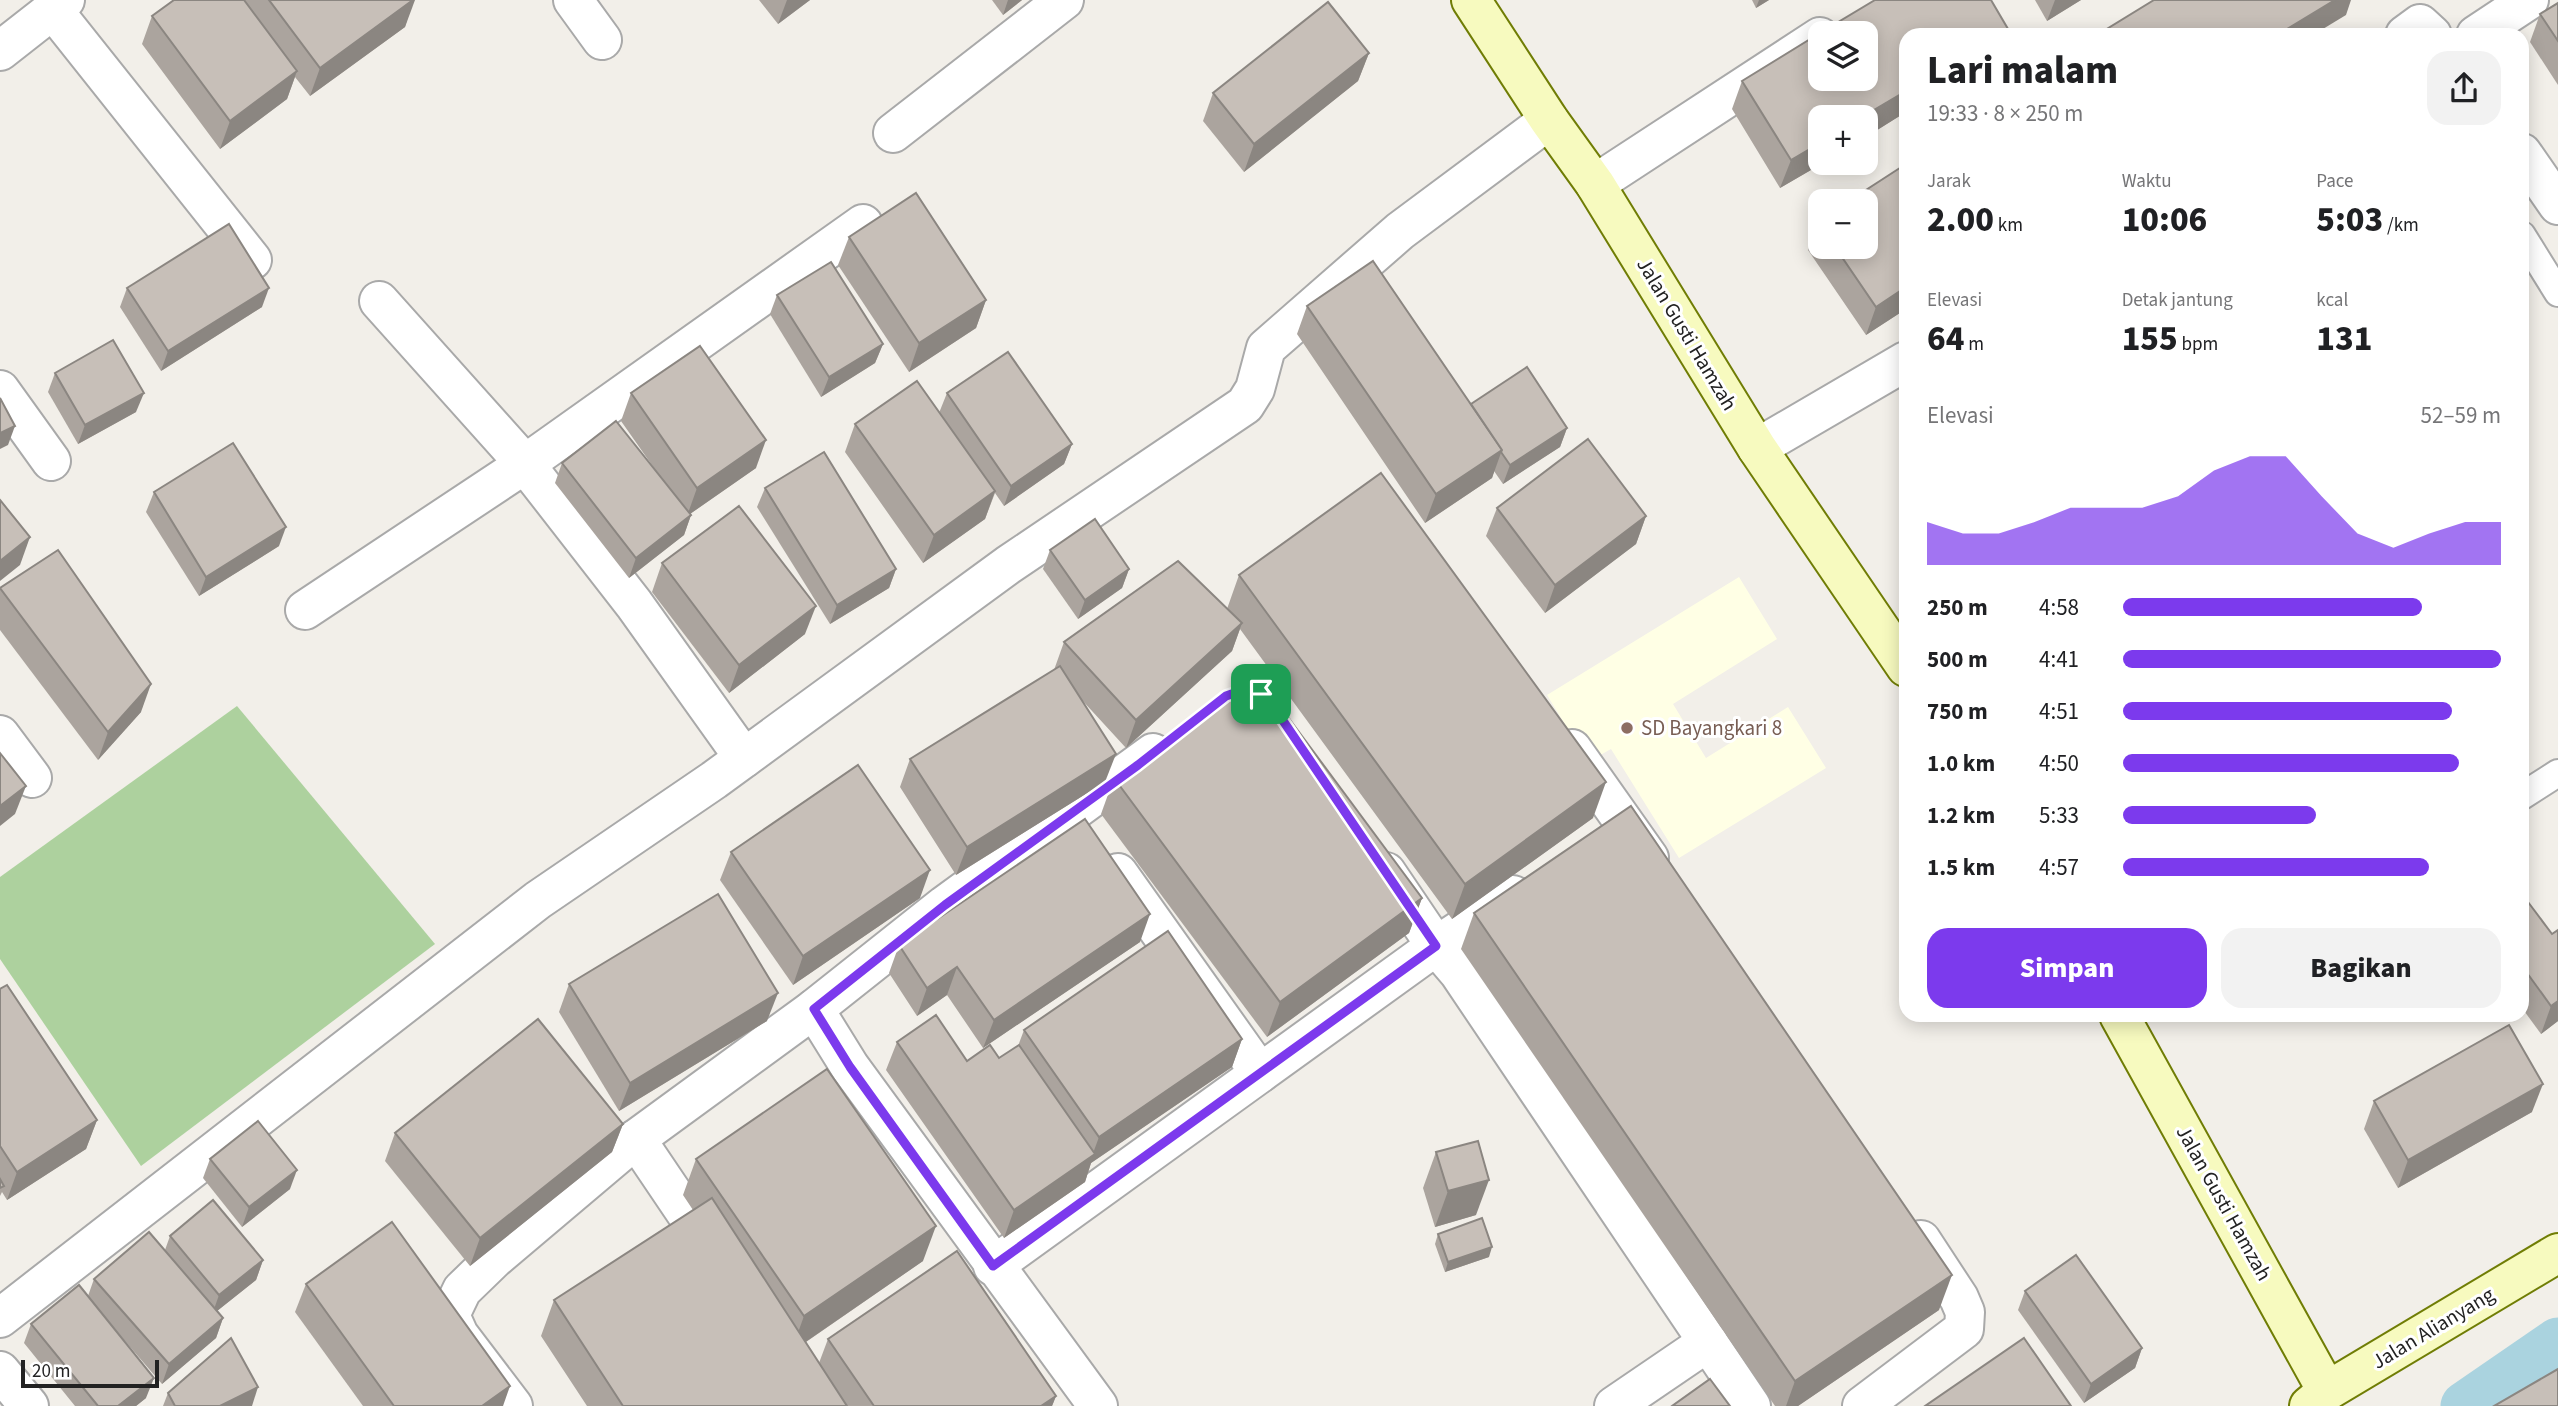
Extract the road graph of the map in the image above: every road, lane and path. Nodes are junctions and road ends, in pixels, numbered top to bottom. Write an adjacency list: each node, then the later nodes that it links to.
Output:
1 (573, 0): 7 (street)
2 (1064, 0): 11 (street)
3 (1471, 0): 10 (street, Jalan Gusti Hamzah)
4 (2529, 0): 6 (street)
5 (59, 5): 9 (street); 17 (street)
6 (2487, 28)
7 (602, 40)
8 (1808, 45): 13 (street)
9 (0, 51)
10 (1549, 120): 13 (street, Jalan Gusti Hamzah); 30 (street)
11 (893, 132)
12 (2529, 163): 14 (street)
13 (1595, 184): 22 (street, Jalan Gusti Hamzah)
14 (2558, 205)
15 (863, 224): 24 (street)
16 (2529, 246): 18 (lane)
17 (252, 260)
18 (2558, 293)
19 (379, 301): 24 (street)
20 (1899, 365): 22 (street)
21 (0, 390): 23 (street)
22 (1757, 448): 26 (street, Jalan Gusti Hamzah)
23 (51, 461)
24 (525, 464): 25 (street); 30 (street)
25 (305, 610)
26 (1899, 657)
27 (1555, 725): 34 (street)
28 (1182, 731): 35 (street)
29 (0, 735): 32 (street)
30 (744, 758): 49 (street)
31 (2558, 773): 33 (lane)
32 (32, 778)
33 (2529, 792)
34 (1624, 822): 37 (street); 39 (street)
35 (1088, 830): 41 (street); 43 (street)
36 (1366, 844): 40 (street)
37 (1591, 844)
38 (1546, 873): 40 (street)
39 (1671, 890)
40 (1436, 946): 43 (street); 50 (street)
41 (814, 1009): 44 (street); 47 (street)
42 (2123, 1022): 52 (street, Jalan Gusti Hamzah)
43 (1260, 1073): 47 (street)
44 (636, 1139): 48 (street); 54 (street)
45 (1900, 1211): 58 (street)
46 (2558, 1253): 52 (street, Jalan Alianyang)
47 (993, 1266): 55 (street)
48 (738, 1289)
49 (0, 1318)
50 (1708, 1342): 56 (street); 57 (street)
51 (0, 1371): 53 (street)
52 (2325, 1401)
53 (29, 1406)
54 (513, 1406)
55 (1098, 1406)
56 (1614, 1406)
57 (1751, 1406)
58 (1863, 1406)

